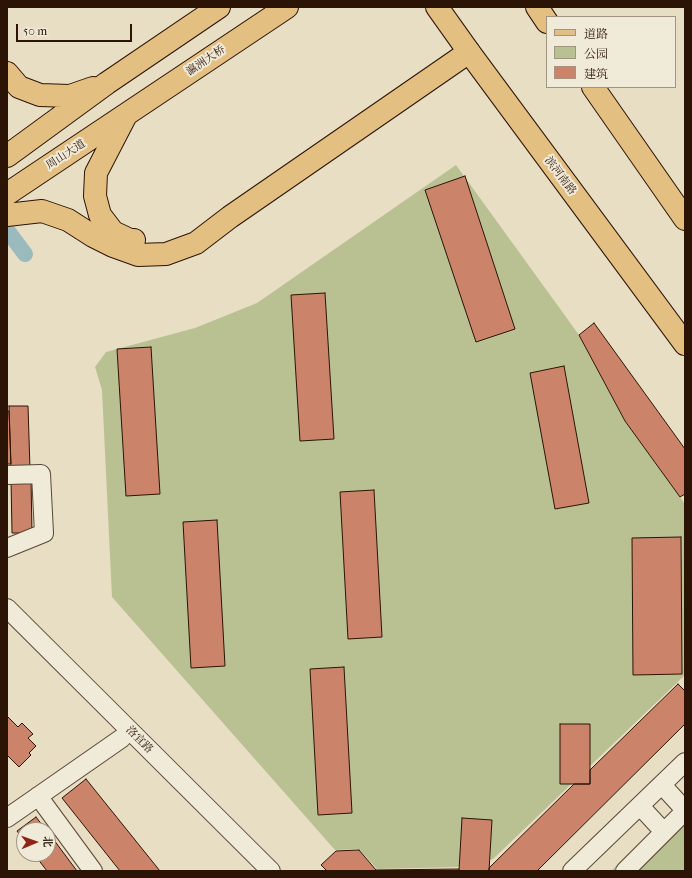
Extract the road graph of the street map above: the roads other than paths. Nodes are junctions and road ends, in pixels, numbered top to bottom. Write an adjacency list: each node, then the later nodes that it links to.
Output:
1 (219, 7): 8 (main road)
2 (287, 7): 10 (main road, 瀛洲大桥)
3 (437, 7): 6 (main road, 滨河南路)
4 (537, 7): 5 (main road)
5 (546, 20)
6 (468, 52): 14 (main road); 16 (main road, 滨河南路)
7 (7, 73): 8 (main road)
8 (107, 83): 11 (main road)
9 (594, 88): 15 (main road)
10 (125, 116): 12 (main road, 周山大道); 14 (main road)
11 (7, 156)
12 (7, 194)
13 (7, 215): 14 (main road)
14 (230, 217)
15 (685, 219)
16 (682, 336)
17 (7, 475): 18 (street)
18 (7, 548)
19 (7, 608): 31 (street, 洛宜路)
20 (7, 624): 21 (street, 洛宜路)
21 (122, 738): 24 (street); 30 (street, 洛宜路)
22 (685, 762): 23 (street)
23 (662, 785): 25 (street); 26 (street)
24 (38, 796): 27 (street); 29 (street)
25 (640, 806): 28 (street); 32 (street)
26 (685, 810): 28 (street)
27 (7, 818)
28 (664, 832): 33 (street)
29 (93, 871)
30 (255, 871)
31 (271, 871)
32 (572, 871)
33 (625, 871)

